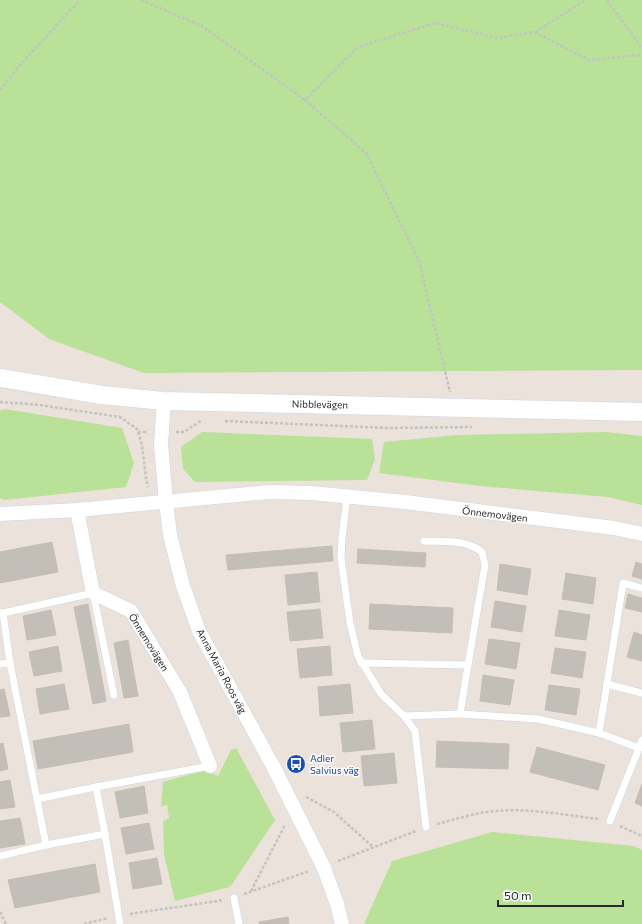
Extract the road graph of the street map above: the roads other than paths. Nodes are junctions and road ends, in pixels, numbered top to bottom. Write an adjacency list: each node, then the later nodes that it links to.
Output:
1 (0, 378): 2 (street, Nibblevägen)
2 (164, 401): 3 (street, Nibblevägen); 5 (street, Anna Maria Roos väg)
3 (642, 412)
4 (347, 496): 5 (street, Önnemovägen); 8 (street, Önnemovägen); 14 (lane)
5 (159, 502): 6 (street, Önnemovägen); 36 (street, Anna Maria Roos väg)
6 (77, 510): 7 (street, Önnemovägen); 11 (street)
7 (0, 514)
8 (642, 534)
9 (424, 541): 16 (lane)
10 (642, 588): 17 (lane)
11 (93, 593): 12 (lane); 19 (lane); 25 (street, Önnemovägen)
12 (2, 613): 13 (lane)
13 (10, 663): 15 (lane); 27 (lane)
14 (362, 663): 16 (lane); 21 (lane)
15 (0, 664)
16 (468, 665): 20 (lane)
17 (607, 684): 18 (lane); 22 (lane)
18 (642, 693)
19 (114, 695)
20 (460, 714): 21 (lane); 22 (lane)
21 (404, 716): 29 (lane)
22 (599, 733): 24 (lane)
23 (642, 740): 24 (lane)
24 (639, 748): 28 (lane)
25 (210, 766): 26 (lane)
26 (96, 787): 27 (lane); 30 (lane)
27 (37, 799): 31 (lane)
28 (610, 822)
29 (426, 826)
30 (104, 834): 31 (lane); 34 (lane)
31 (46, 845): 32 (lane)
32 (0, 856)
33 (234, 898): 35 (lane)
34 (120, 924)
35 (239, 924)
36 (342, 924)

